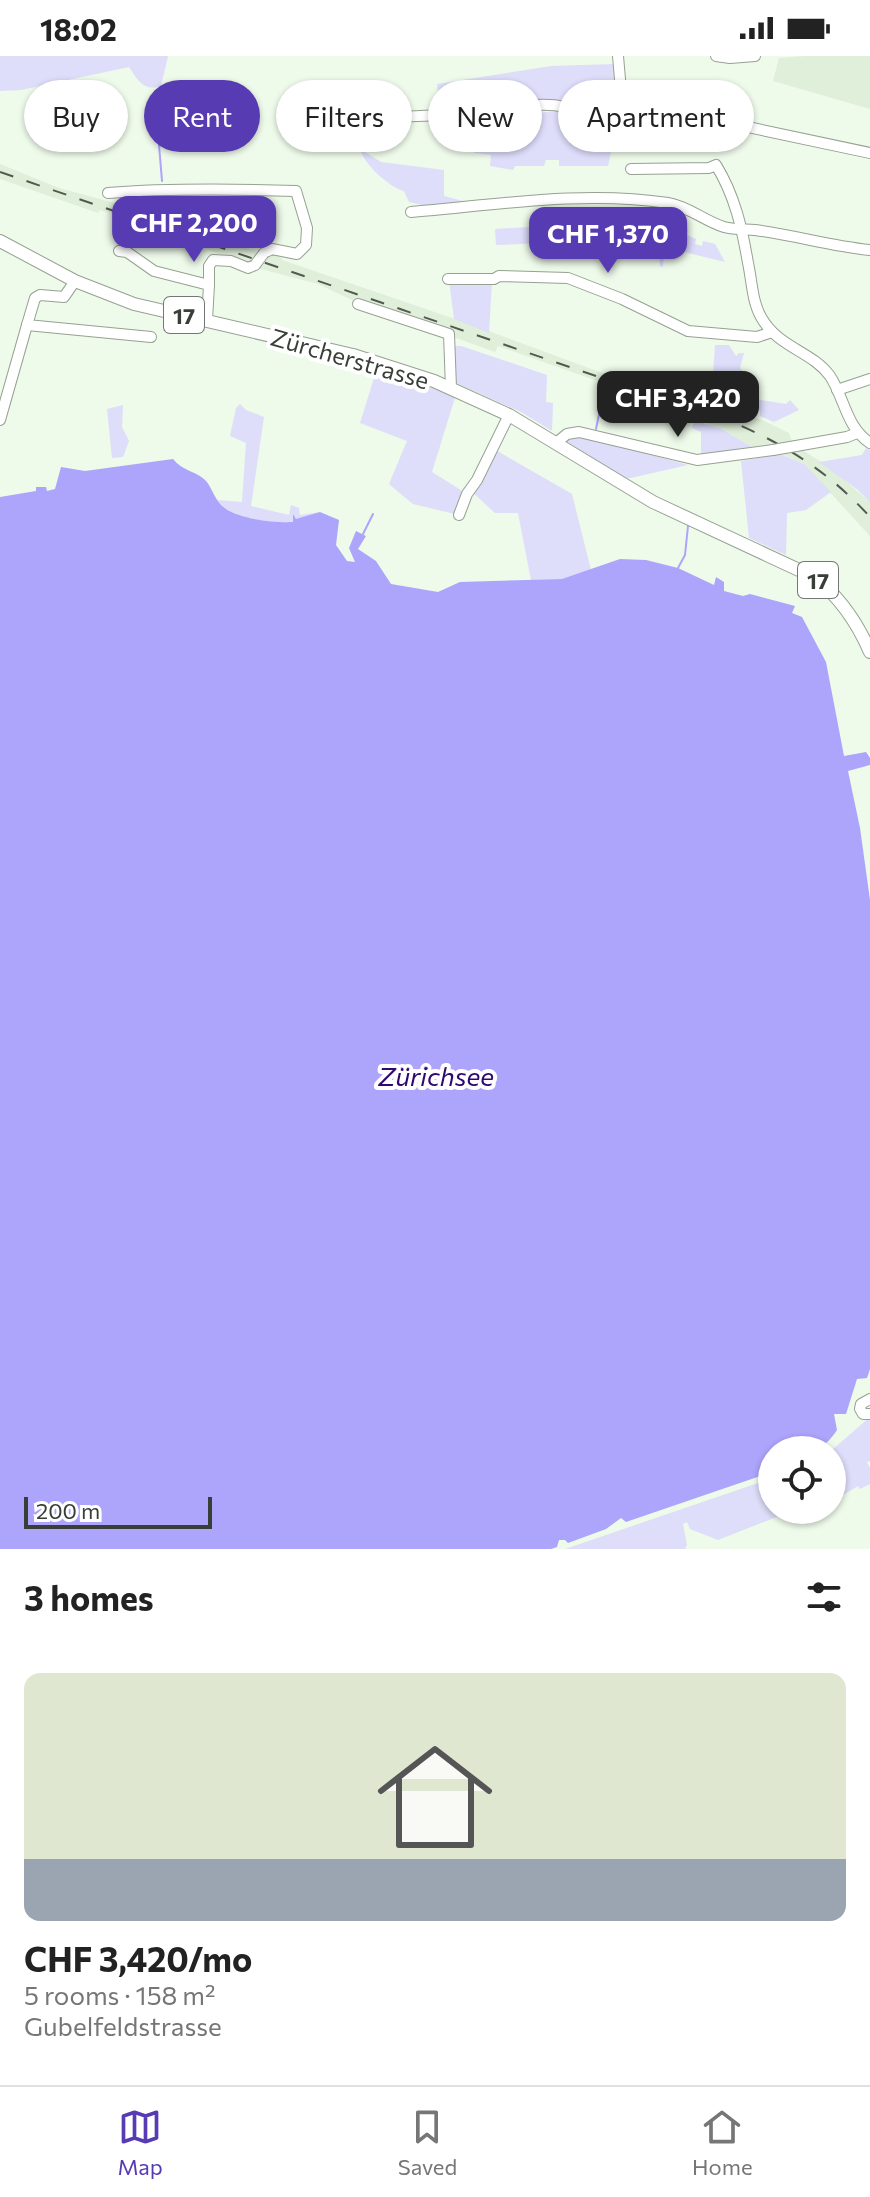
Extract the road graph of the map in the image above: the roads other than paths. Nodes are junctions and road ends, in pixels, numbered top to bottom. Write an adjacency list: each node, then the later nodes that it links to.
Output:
1 (618, 56): 4 (street)
2 (716, 56): 3 (street)
3 (755, 56)
4 (620, 80)
5 (558, 106): 6 (street)
6 (412, 116)
7 (754, 128): 8 (street)
8 (870, 153)
9 (631, 169): 12 (street)
10 (108, 193): 18 (street, bridge)
11 (411, 212): 12 (street)
12 (740, 230): 14 (street); 22 (street)
13 (0, 241): 17 (main road, Zürcherstrasse / 17)
14 (870, 250)
15 (119, 251): 18 (street)
16 (448, 279): 22 (street)
17 (75, 281): 20 (main road, Zürcherstrasse / 17); 21 (street)
18 (209, 285): 20 (street)
19 (358, 304): 26 (street)
20 (207, 320): 26 (main road, Zürcherstrasse / 17)
21 (27, 325): 23 (street); 28 (street)
22 (772, 332): 25 (street)
23 (151, 337)
24 (870, 379): 25 (street)
25 (836, 386): 29 (street)
26 (451, 388): 27 (main road, Zürcherstrasse / 17)
27 (509, 415): 30 (main road, Zürcherstrasse / 17); 32 (street)
28 (0, 420)
29 (857, 433): 30 (street, bridge); 31 (street)
30 (556, 443): 33 (main road, Zürcherstrasse / 17)
31 (870, 443)
32 (459, 515)
33 (870, 652)
34 (870, 1399): 35 (street)
35 (870, 1414)

